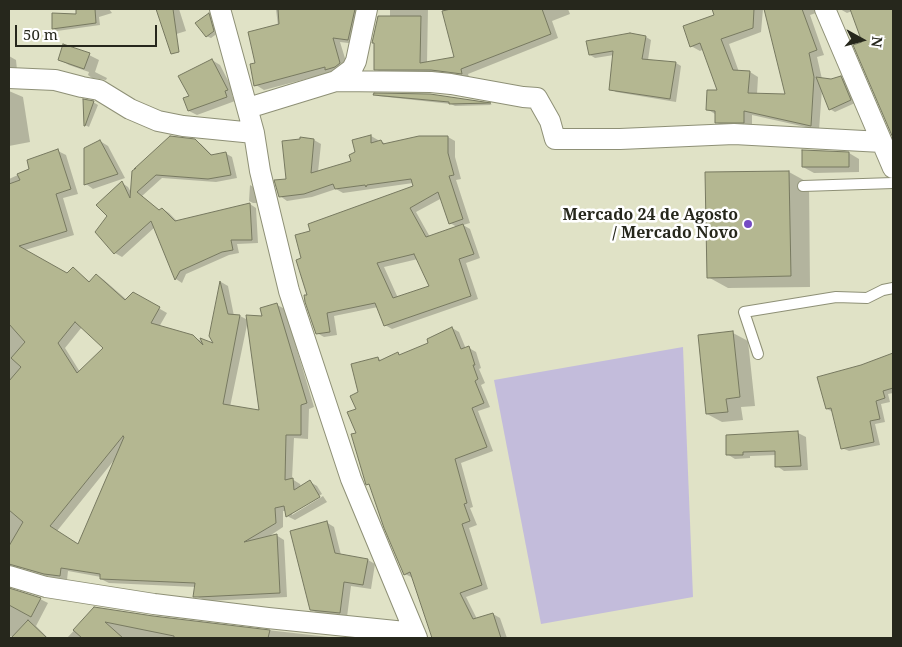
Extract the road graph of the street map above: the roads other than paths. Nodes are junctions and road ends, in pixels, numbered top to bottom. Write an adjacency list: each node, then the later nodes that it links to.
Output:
1 (220, 9): 6 (street)
2 (367, 9): 5 (street)
3 (826, 9): 8 (street)
4 (9, 78): 7 (street)
5 (336, 81): 6 (street); 8 (street)
6 (248, 108): 7 (street)
7 (254, 132): 15 (street)
8 (882, 142): 9 (street)
9 (893, 168)
10 (893, 183): 11 (lane)
11 (803, 186)
12 (893, 288): 13 (lane)
13 (758, 354)
14 (9, 576): 15 (street)
15 (416, 636)

